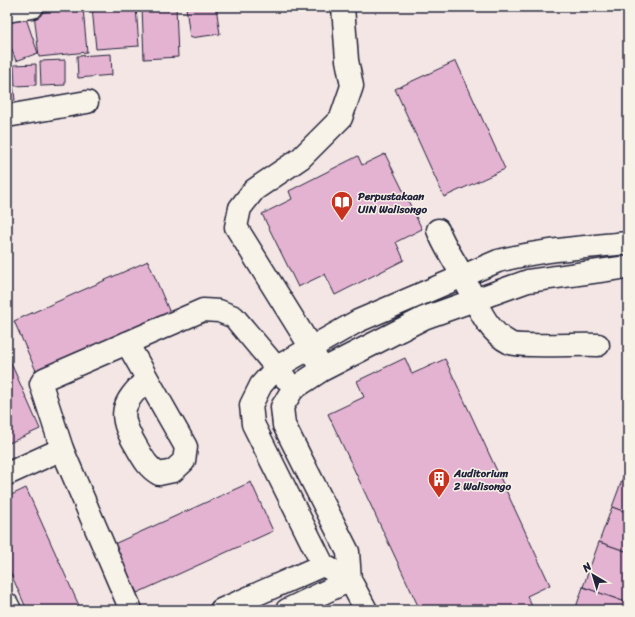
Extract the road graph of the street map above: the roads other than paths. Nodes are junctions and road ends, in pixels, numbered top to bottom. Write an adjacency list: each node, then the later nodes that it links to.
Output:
1 (32, 7): 3 (street)
2 (343, 7): 15 (street)
3 (7, 11)
4 (87, 102): 5 (street)
5 (7, 116)
6 (438, 230): 10 (street)
7 (628, 243): 8 (street)
8 (522, 255): 10 (street); 11 (street)
9 (628, 267): 11 (street)
10 (463, 276): 12 (street); 15 (street)
11 (528, 280): 12 (street)
12 (473, 299): 14 (street); 17 (street)
13 (126, 343): 16 (street); 18 (street); 20 (street)
14 (598, 345)
15 (310, 346): 16 (street); 17 (street)
16 (277, 367): 19 (street); 22 (street)
17 (322, 370): 19 (street)
18 (148, 379)
19 (293, 389): 23 (street)
20 (62, 449): 21 (street); 26 (street)
21 (7, 474)
22 (323, 565): 23 (street); 27 (street)
23 (350, 580): 28 (street); 29 (street)
24 (7, 604): 25 (street)
25 (10, 610)
26 (131, 610)
27 (221, 610)
28 (287, 610)
29 (366, 610)

